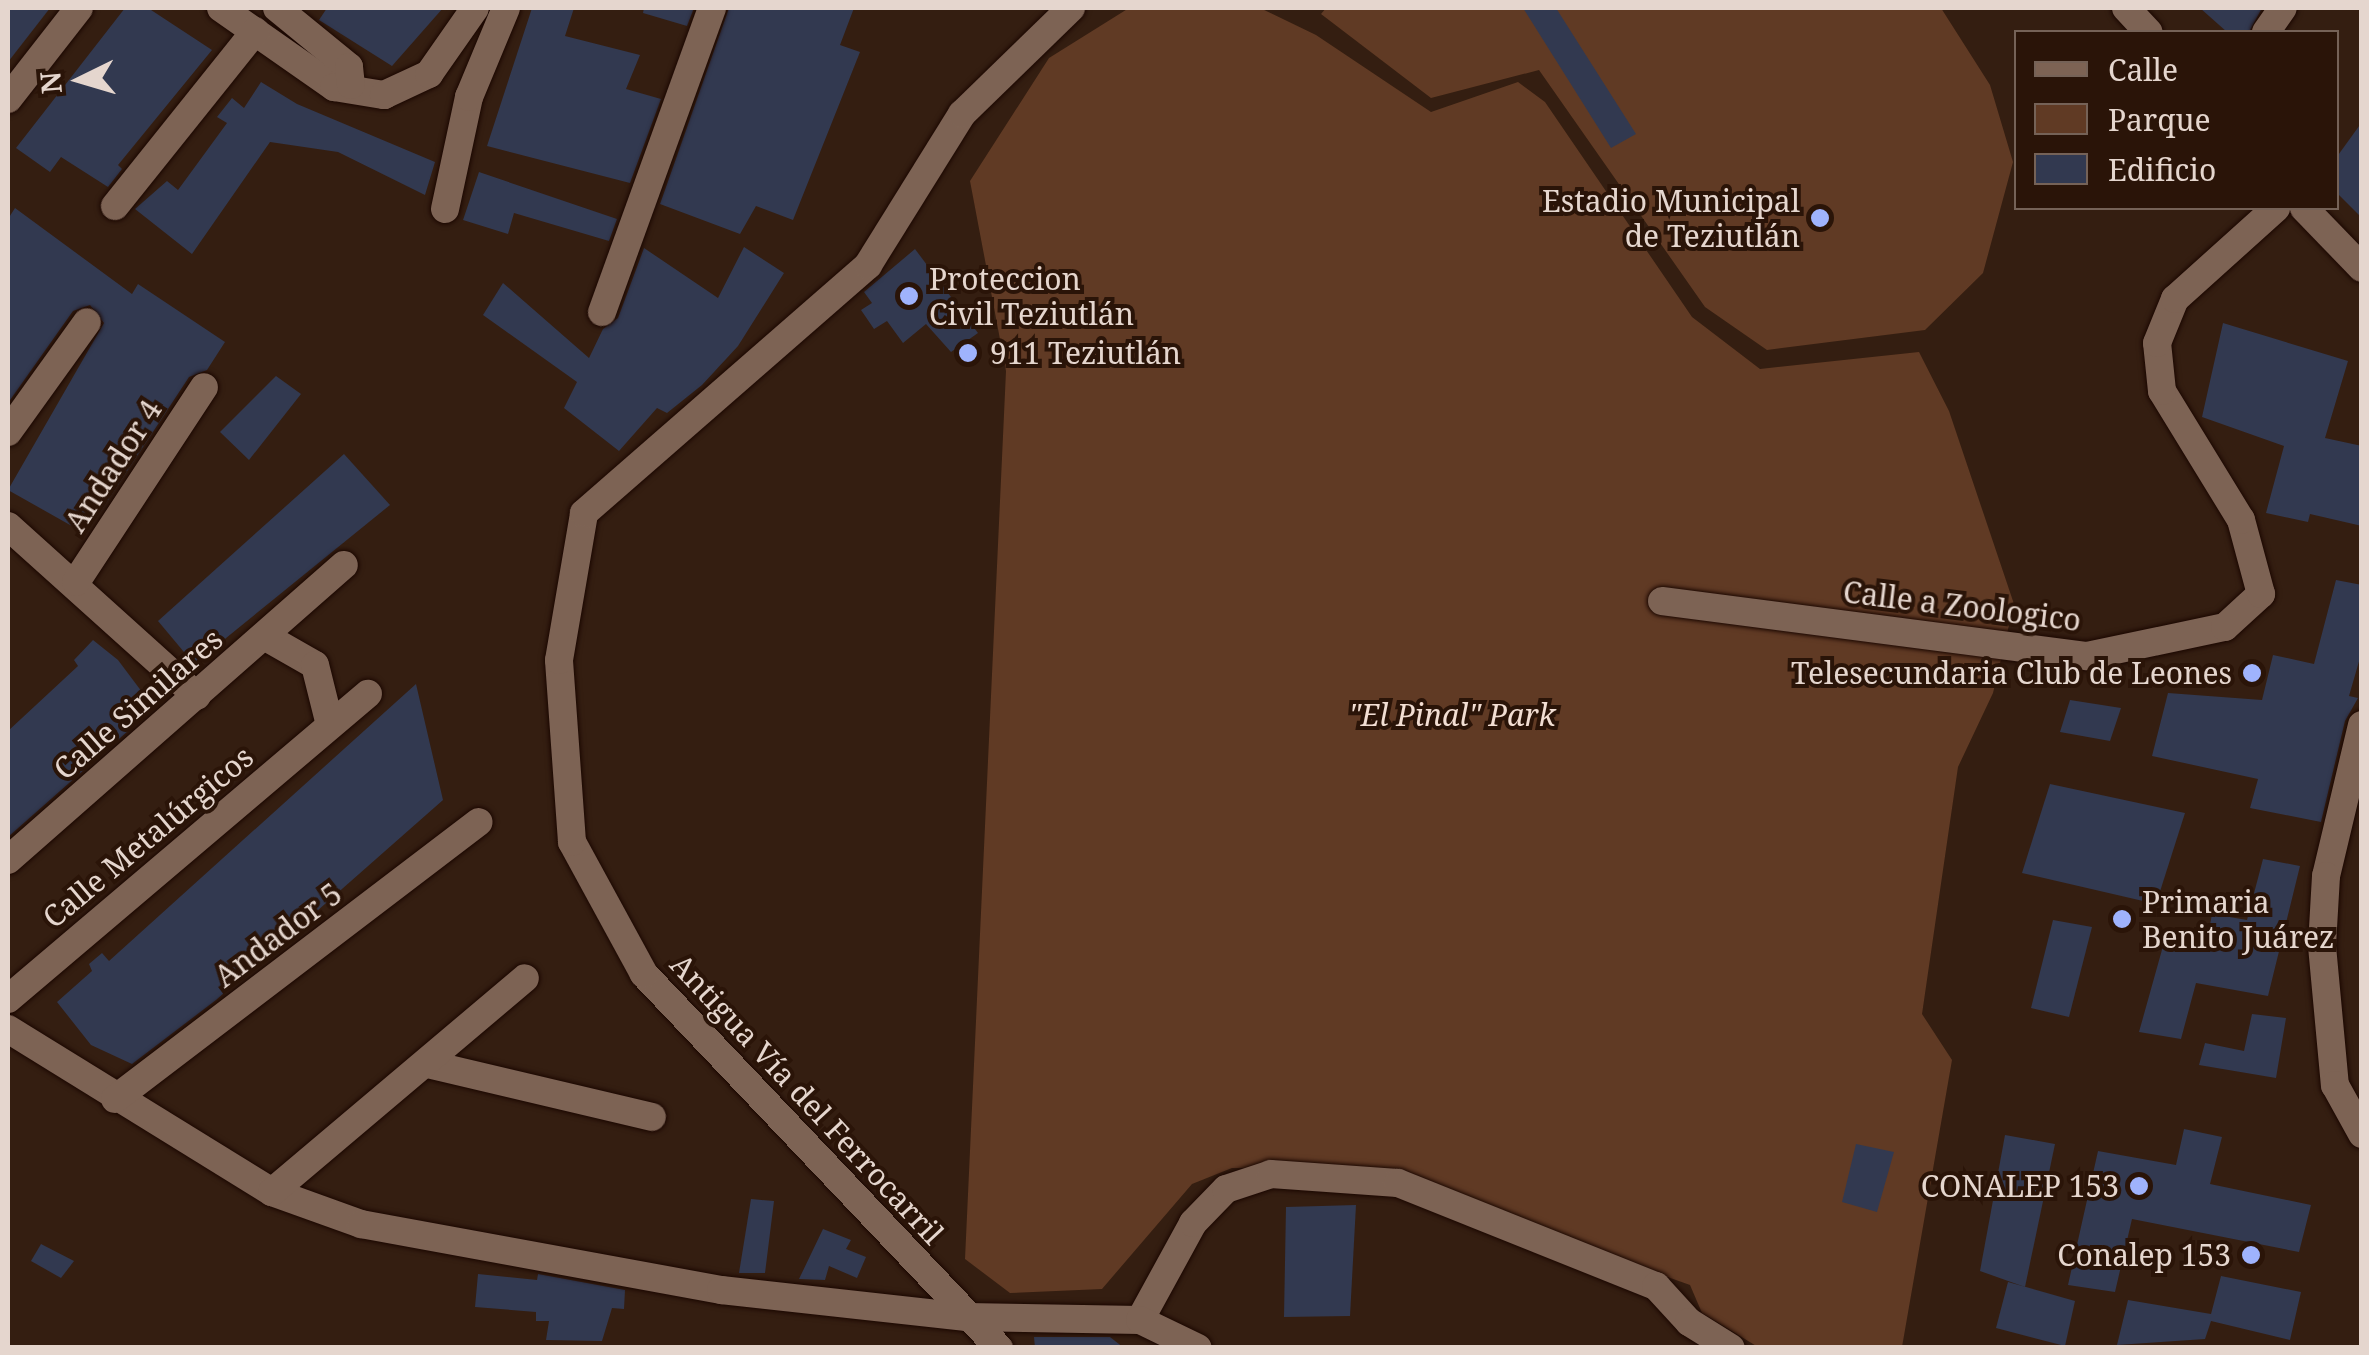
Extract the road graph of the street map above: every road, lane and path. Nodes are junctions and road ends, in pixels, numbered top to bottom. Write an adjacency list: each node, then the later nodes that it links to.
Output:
1 (79, 8): 16 (street)
2 (221, 8): 12 (street)
3 (277, 8): 14 (street)
4 (475, 8): 13 (street)
5 (506, 8): 15 (street)
6 (712, 8): 22 (street)
7 (1071, 8): 45 (street, Antigua Vía del Ferrocarril)
8 (2126, 8): 10 (street)
9 (2283, 8): 11 (street)
10 (2146, 30)
11 (2267, 30)
12 (255, 31): 14 (street); 17 (street)
13 (430, 74): 14 (street); 15 (street)
14 (351, 86)
15 (469, 96): 18 (street)
16 (8, 99)
17 (115, 206)
18 (445, 210)
19 (2274, 210): 29 (street, Calle a Zoologico)
20 (2306, 210): 21 (street)
21 (2362, 268)
22 (602, 312)
23 (86, 322): 25 (street)
24 (204, 387): 28 (street, Andador 4)
25 (8, 432)
26 (8, 526): 28 (street)
27 (344, 565): 30 (street, Calle Similares)
28 (76, 582): 32 (street)
29 (1662, 601)
30 (266, 637): 32 (street, Calle Similares); 33 (street)
31 (368, 694): 33 (street, Calle Metalúrgicos)
32 (197, 696): 36 (street, Calle Similares)
33 (330, 725): 38 (street, Calle Metalúrgicos)
34 (2362, 725): 43 (street)
35 (480, 822): 41 (street, Andador 5)
36 (8, 860)
37 (525, 978): 40 (street)
38 (8, 999)
39 (8, 1029): 41 (street)
40 (428, 1064): 42 (street); 44 (street)
41 (115, 1099): 44 (street)
42 (652, 1117)
43 (2362, 1134)
44 (272, 1192): 45 (street)
45 (966, 1316): 46 (street); 47 (street, Antigua Vía del Ferrocarril)
46 (1140, 1320): 48 (street); 49 (street)
47 (999, 1348)
48 (1198, 1348)
49 (1731, 1348)

